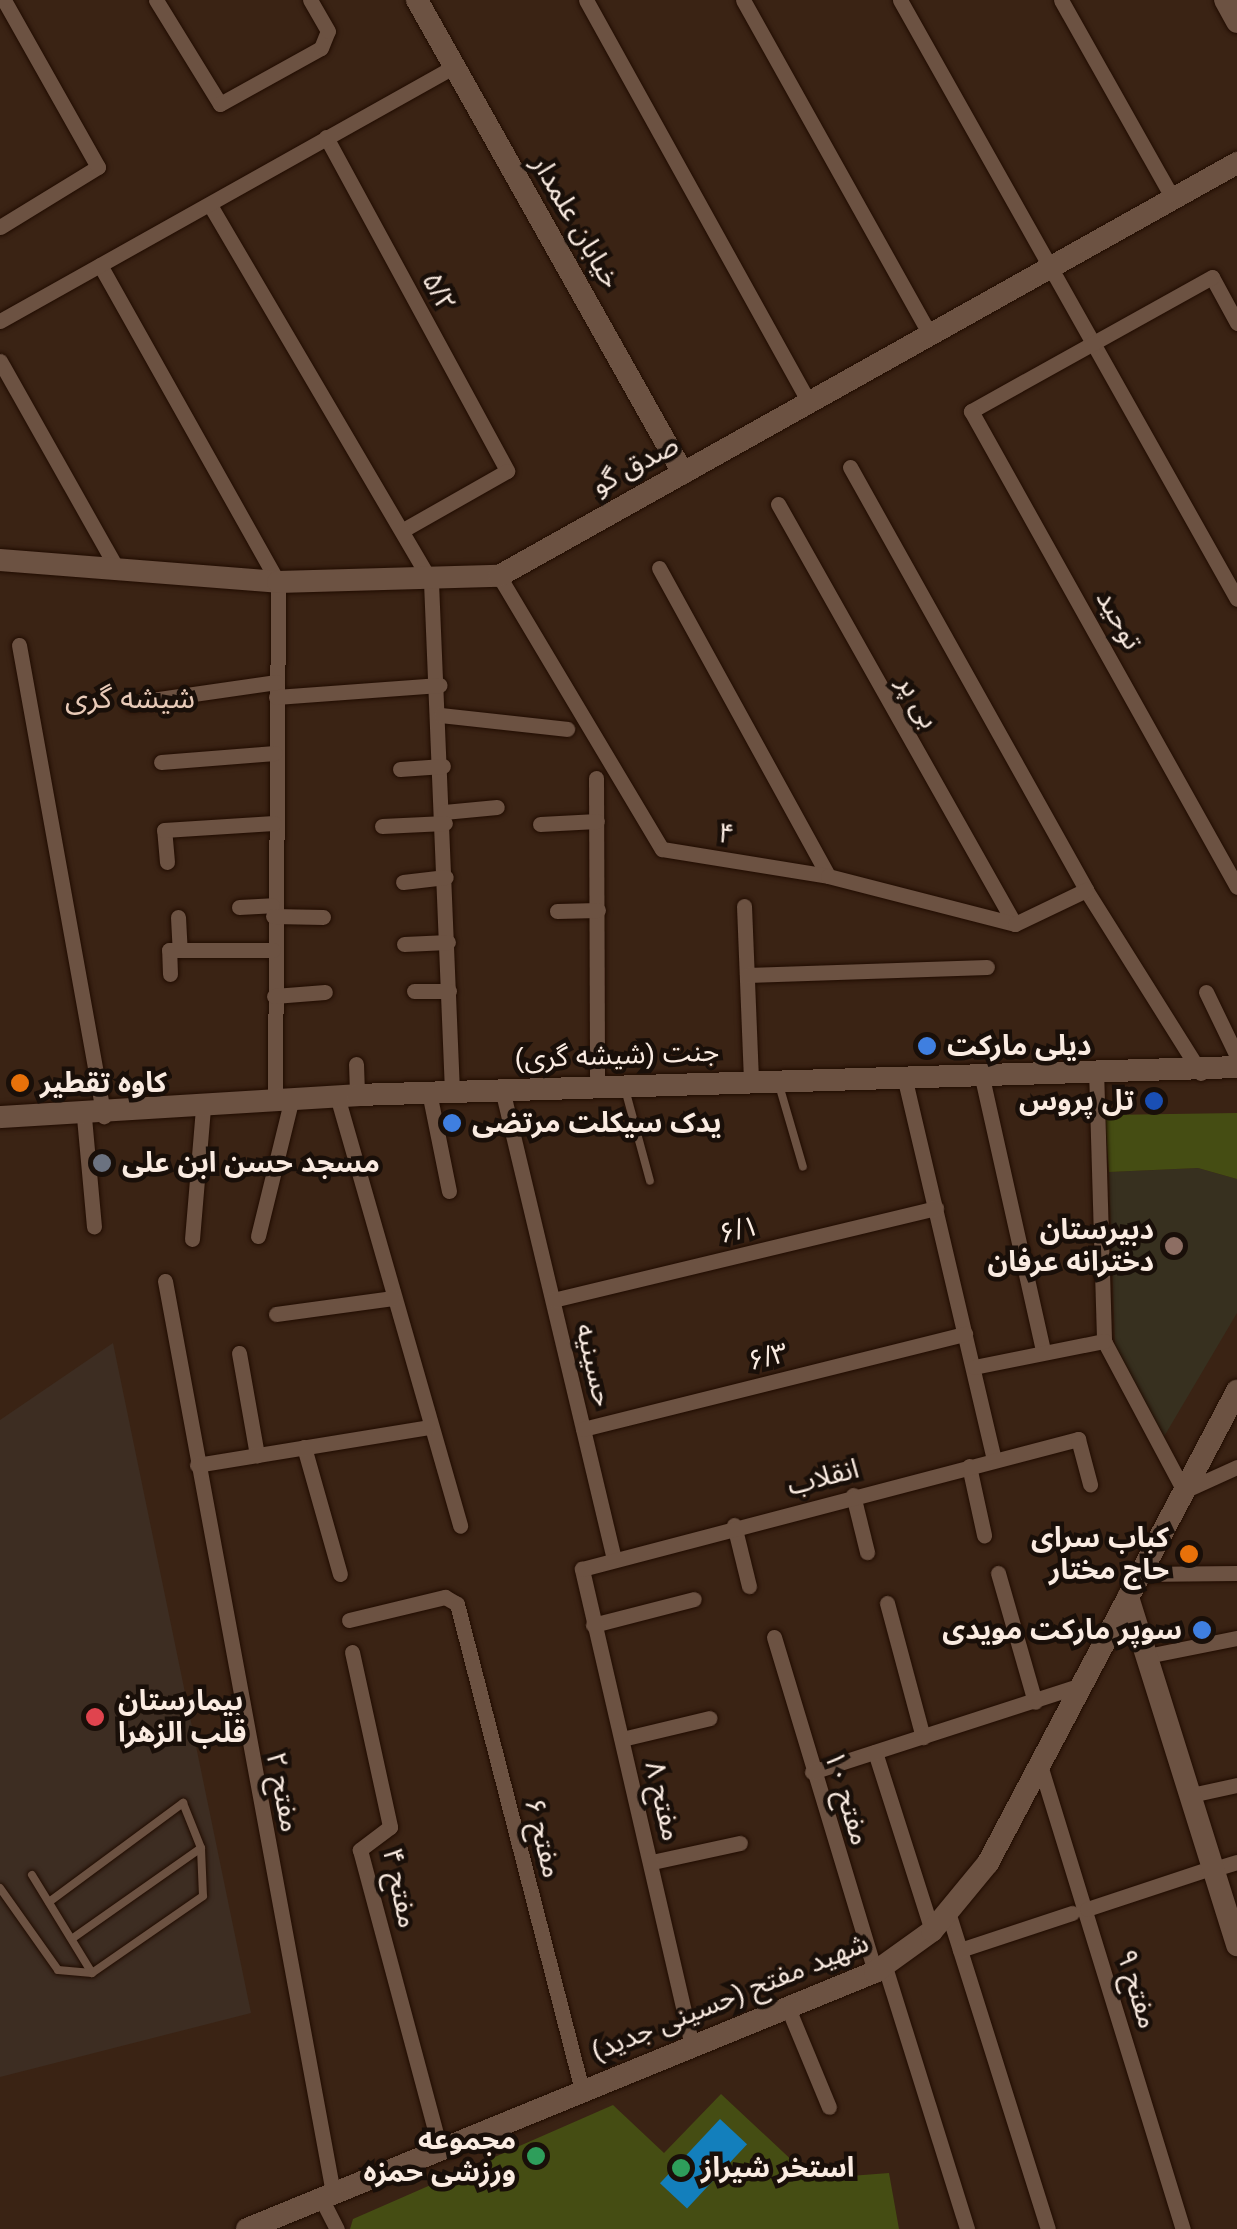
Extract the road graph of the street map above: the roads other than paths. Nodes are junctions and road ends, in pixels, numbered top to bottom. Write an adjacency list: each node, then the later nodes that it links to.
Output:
1 (4, 0): 16 (street)
2 (156, 0): 3 (street)
3 (310, 0)
4 (417, 0): 11 (street, خیابان علمدار)
5 (586, 0): 24 (street)
6 (743, 0): 21 (street)
7 (900, 0): 18 (street)
8 (1061, 0): 14 (street)
9 (1225, 0): 10 (street)
10 (1237, 22)
11 (454, 67): 12 (street); 26 (street, خیابان علمدار)
12 (326, 137): 15 (street); 28 (street, ۵/۲)
13 (1237, 163): 14 (street, صدق گو)
14 (1173, 199): 18 (street, صدق گو)
15 (210, 205): 17 (street); 28 (street)
16 (0, 227)
17 (100, 265): 19 (street); 33 (street)
18 (1051, 267): 21 (street, صدق گو); 22 (street)
19 (0, 321)
20 (1237, 323): 22 (street)
21 (930, 334): 24 (street, صدق گو)
22 (1093, 343): 35 (street); 57 (street, توحید)
23 (0, 361): 31 (street)
24 (810, 402): 26 (street, صدق گو)
25 (850, 467): 58 (street)
26 (684, 472): 32 (street, صدق گو)
27 (778, 504): 66 (street, بی پر)
28 (404, 530): 34 (street)
29 (0, 560): 31 (street, صدق گو)
30 (658, 568): 54 (street)
31 (121, 575): 33 (street, صدق گو)
32 (498, 576): 34 (street, صدق گو); 54 (street, ۴)
33 (278, 582): 34 (street, صدق گو); 38 (street)
34 (431, 582): 37 (street)
35 (1237, 598)
36 (19, 645): 96 (street)
37 (440, 684): 38 (street); 40 (street)
38 (276, 690): 39 (street); 42 (street)
39 (131, 703)
40 (441, 715): 41 (street); 44 (street)
41 (567, 729)
42 (275, 753): 43 (street); 50 (street)
43 (162, 762)
44 (442, 766): 45 (street); 48 (street)
45 (400, 769)
46 (596, 778): 49 (street)
47 (498, 808): 48 (street)
48 (444, 817): 52 (street); 55 (street)
49 (598, 821): 51 (street); 61 (street)
50 (274, 822): 53 (street); 62 (street)
51 (540, 824)
52 (382, 826)
53 (167, 862)
54 (828, 876): 66 (street, ۴)
55 (446, 877): 56 (street); 67 (street)
56 (403, 882)
57 (1237, 887)
58 (1086, 890): 66 (street); 84 (street)
59 (239, 906): 62 (street)
60 (744, 906): 73 (street)
61 (598, 910): 63 (street); 90 (street)
62 (273, 911): 65 (street); 70 (street)
63 (557, 911)
64 (178, 917): 69 (street)
65 (323, 917)
66 (1015, 924)
67 (448, 942): 68 (street); 74 (street)
68 (404, 944)
69 (180, 950): 70 (street); 72 (street)
70 (273, 950): 78 (street)
71 (987, 967): 73 (street)
72 (170, 974)
73 (747, 975): 87 (street)
74 (449, 990): 76 (street); 92 (street)
75 (324, 992): 78 (street)
76 (414, 992)
77 (1206, 992): 79 (street)
78 (274, 996): 94 (street)
79 (1237, 1056)
80 (356, 1064): 93 (street)
81 (1237, 1067): 84 (street, جنت (شیشه گری))
82 (1096, 1070): 83 (street, جنت (شیشه گری)); 84 (street, جنت (شیشه گری)); 110 (street)
83 (981, 1073): 85 (street, جنت (شیشه گری)); 111 (street)
84 (1201, 1073): 88 (street)
85 (904, 1076): 86 (street, جنت (شیشه گری)); 101 (street)
86 (777, 1080): 87 (street, جنت (شیشه گری)); 98 (lane)
87 (751, 1081): 89 (street, جنت (شیشه گری))
88 (1237, 1084)
89 (624, 1085): 90 (street, جنت (شیشه گری)); 99 (lane)
90 (596, 1086): 91 (street, جنت (شیشه گری))
91 (502, 1089): 92 (street, جنت (شیشه گری)); 107 (street, حسینیه)
92 (440, 1092): 93 (street, جنت (شیشه گری)); 100 (street)
93 (347, 1095): 94 (street, جنت (شیشه گری)); 106 (street)
94 (283, 1102): 95 (street, جنت (شیشه گری)); 103 (street)
95 (203, 1108): 96 (street, جنت (شیشه گری)); 104 (street)
96 (94, 1116): 97 (street, جنت (شیشه گری)); 102 (street)
97 (0, 1117)
98 (804, 1167)
99 (650, 1181)
100 (449, 1192)
101 (936, 1208): 107 (street, ۶/۱); 109 (street)
102 (94, 1228)
103 (258, 1236)
104 (192, 1239)
105 (164, 1282): 120 (street, مفتح ۲)
106 (393, 1298): 108 (street); 115 (street)
107 (553, 1300): 116 (street, حسینیه)
108 (276, 1314)
109 (965, 1334): 113 (street); 116 (street, ۶/۳)
110 (1104, 1341): 111 (street); 124 (street)
111 (1043, 1350): 113 (street)
112 (239, 1354): 118 (street)
113 (974, 1367): 119 (street)
114 (1237, 1392): 124 (street, شهید مفتح (حسینی جدید))
115 (430, 1426): 117 (street); 127 (street)
116 (583, 1429): 130 (street, حسینیه)
117 (304, 1447): 118 (street); 134 (street)
118 (257, 1455): 120 (street)
119 (994, 1460): 121 (street, انقلاب); 123 (street, انقلاب)
120 (197, 1465): 176 (street, مفتح ۲)
121 (969, 1466): 125 (street, انقلاب); 128 (street)
122 (1237, 1466): 124 (street)
123 (1090, 1484)
124 (1184, 1491): 135 (street, شهید مفتح (حسینی جدید))
125 (852, 1496): 126 (street, انقلاب); 129 (street)
126 (734, 1525): 130 (street, انقلاب); 136 (street)
127 (460, 1526)
128 (984, 1536)
129 (867, 1552)
130 (613, 1556): 131 (street, انقلاب)
131 (582, 1569): 141 (street, مفتح ۸)
132 (998, 1573): 147 (street)
133 (1237, 1573): 135 (street)
134 (340, 1574)
135 (1138, 1574): 137 (street, شهید مفتح (حسینی جدید))
136 (749, 1586)
137 (1128, 1597): 145 (street); 146 (street, شهید مفتح (حسینی جدید))
138 (694, 1599): 141 (street)
139 (887, 1604): 149 (street)
140 (349, 1620): 173 (street, مفتح ۶)
141 (593, 1624): 150 (street, مفتح ۸)
142 (774, 1637): 153 (street, مفتح ۱۰)
143 (1237, 1638): 145 (street)
144 (352, 1652): 175 (street, مفتح ۴)
145 (1148, 1656): 155 (street)
146 (1082, 1685): 147 (street); 152 (street, شهید مفتح (حسینی جدید))
147 (1035, 1702): 149 (street)
148 (710, 1718): 150 (street)
149 (924, 1737): 151 (street)
150 (622, 1739): 158 (street, مفتح ۸)
151 (875, 1752): 153 (street); 165 (street)
152 (1040, 1764): 163 (street, مفتح ۹); 164 (street, شهید مفتح (حسینی جدید))
153 (812, 1772): 169 (street, مفتح ۱۰)
154 (1237, 1786): 155 (street)
155 (1191, 1795): 159 (street)
156 (740, 1843): 158 (street)
157 (202, 1848): 162 (lane); 167 (lane); 170 (lane)
158 (652, 1862): 172 (street, مفتح ۸)
159 (1222, 1866): 163 (street); 166 (street)
160 (32, 1875): 162 (lane)
161 (0, 1888): 170 (lane)
162 (49, 1902): 167 (lane)
163 (1080, 1911): 168 (street); 181 (street, مفتح ۹)
164 (948, 1912): 165 (street, شهید مفتح (حسینی جدید)); 168 (street)
165 (932, 1931): 169 (street, شهید مفتح (حسینی جدید))
166 (1235, 1933)
167 (72, 1938): 170 (lane)
168 (960, 1950): 180 (street)
169 (880, 1970): 171 (street, شهید مفتح (حسینی جدید)); 179 (street, مفتح ۱۰)
170 (92, 1972)
171 (788, 2008): 172 (street, شهید مفتح (حسینی جدید)); 174 (street)
172 (692, 2046): 173 (street, شهید مفتح (حسینی جدید))
173 (582, 2090): 175 (street, شهید مفتح (حسینی جدید))
174 (828, 2108)
175 (440, 2148): 176 (street, شهید مفتح (حسینی جدید))
176 (327, 2195): 177 (street, شهید مفتح (حسینی جدید)); 178 (street, مفتح ۲)
177 (247, 2229)
178 (337, 2229)
179 (968, 2229)
180 (1048, 2229)
181 (1183, 2229)

